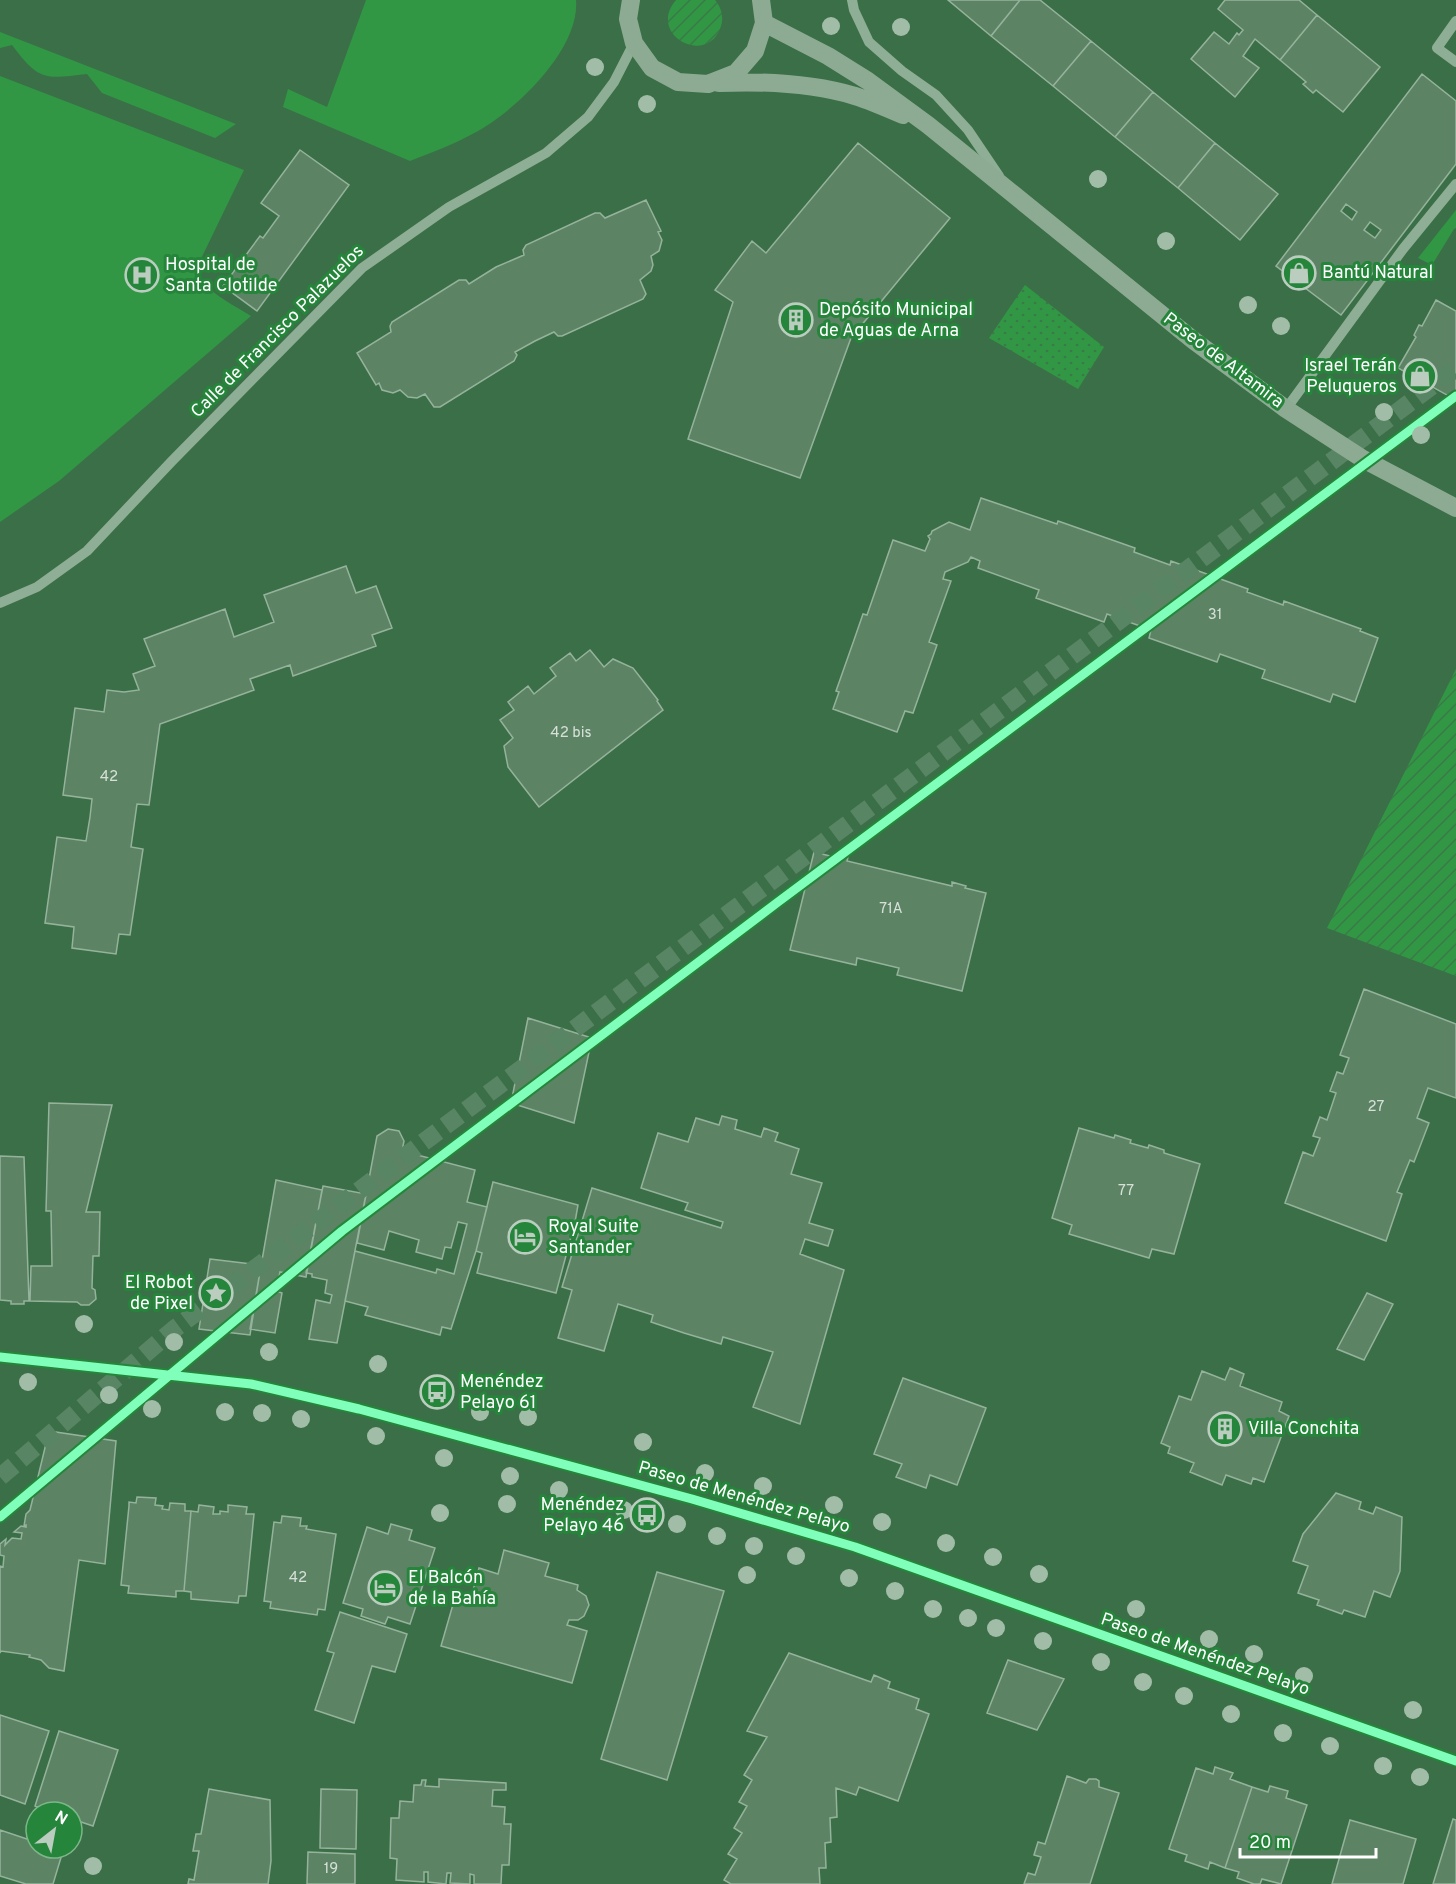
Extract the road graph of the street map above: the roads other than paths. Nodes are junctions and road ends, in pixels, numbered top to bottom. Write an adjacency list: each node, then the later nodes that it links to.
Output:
1 (622, 0): 5 (main road)
2 (631, 0): 5 (main road)
3 (852, 0): 13 (street, Paseo de Altamira)
4 (766, 2): 7 (main road)
5 (628, 19): 8 (main road)
6 (1456, 21): 9 (street)
7 (764, 23): 10 (main road); 11 (main road, Paseo de Altamira)
8 (634, 43): 10 (main road, Paseo de Altamira); 16 (street, Calle de Francisco Palazuelos)
9 (1456, 62)
10 (708, 84): 11 (main road, Paseo de Altamira)
11 (928, 125): 13 (main road, Paseo de Altamira)
12 (1456, 184): 14 (street)
13 (1007, 189): 14 (main road, Paseo de Altamira)
14 (1286, 410): 15 (main road, Paseo de Altamira)
15 (1456, 508)
16 (0, 603)
17 (0, 1357): 18 (street, Paseo de Menéndez Pelayo)
18 (1456, 1761)

